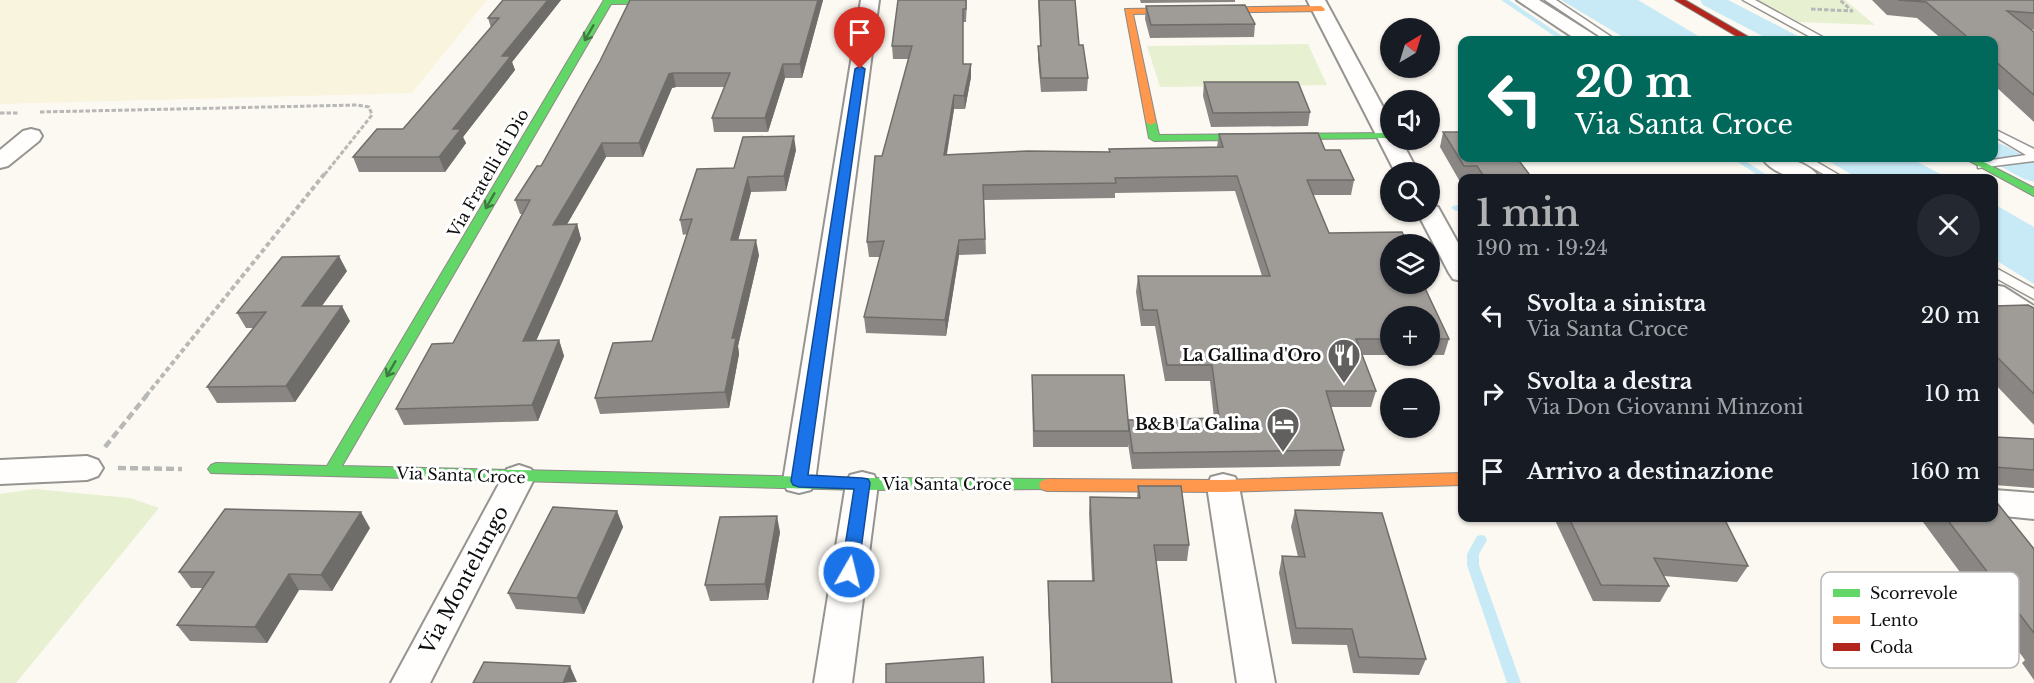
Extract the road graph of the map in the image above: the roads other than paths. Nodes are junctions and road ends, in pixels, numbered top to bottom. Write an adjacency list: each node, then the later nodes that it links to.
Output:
1 (735, 0): 33 (street, Via Fratelli di Dio, one-way to 33)
2 (870, 0): 37 (street)
3 (1526, 0): 8 (street)
4 (1550, 0): 9 (lane)
5 (1679, 0): 10 (street)
6 (1748, 0): 11 (lane)
7 (1318, 4): 12 (street); 15 (street)
8 (1583, 36)
9 (1605, 36)
10 (1742, 36)
11 (1816, 36)
12 (1380, 123)
13 (1998, 134): 16 (lane)
14 (32, 136): 17 (street)
15 (1380, 136)
16 (2034, 156): 21 (lane)
17 (0, 161)
18 (1780, 162): 22 (street)
19 (1809, 162): 23 (lane)
20 (1976, 162): 21 (street)
21 (1982, 165): 24 (street)
22 (1801, 174)
23 (1831, 174)
24 (2034, 193)
25 (1434, 222): 26 (street)
26 (1458, 266)
27 (1998, 273): 28 (lane)
28 (2034, 295)
29 (1998, 296): 30 (street)
30 (2034, 318)
31 (87, 468): 34 (street)
32 (216, 469): 33 (street, Via Santa Croce)
33 (332, 470): 35 (street, Via Santa Croce)
34 (0, 472)
35 (519, 477): 37 (street, Via Santa Croce); 42 (street, Via Montelungo)
36 (1458, 479): 39 (street, Via Santa Croce)
37 (799, 481): 38 (street, Via Santa Croce)
38 (862, 483): 39 (street, Via Santa Croce); 43 (street)
39 (1223, 486): 44 (street)
40 (1998, 503): 41 (street)
41 (2034, 506)
42 (410, 683)
43 (833, 683)
44 (1256, 683)

